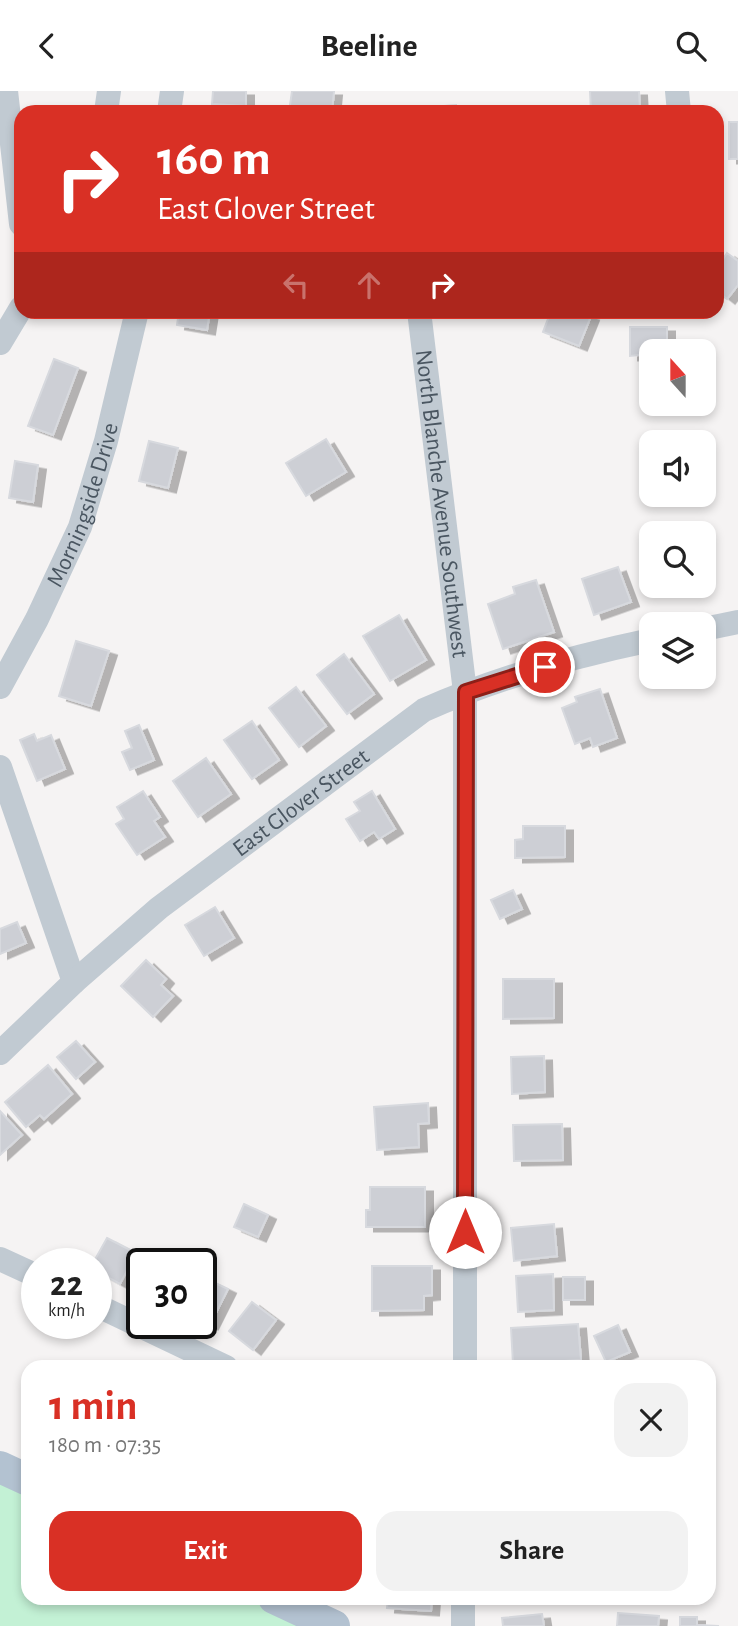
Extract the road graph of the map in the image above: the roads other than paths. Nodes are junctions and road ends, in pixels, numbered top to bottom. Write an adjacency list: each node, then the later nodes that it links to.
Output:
1 (6, 91): 2 (street)
2 (14, 162)
3 (14, 319): 6 (street)
4 (135, 319): 10 (street, Morningside Drive)
5 (420, 319): 11 (street, North Blanche Avenue Southwest)
6 (0, 343)
7 (738, 622): 8 (street)
8 (716, 627)
9 (639, 642): 11 (street, East Glover Street)
10 (0, 687)
11 (466, 692): 13 (street, East Glover Street); 19 (street, North Blanche Avenue Southwest)
12 (0, 767): 13 (street)
13 (74, 982): 14 (street, East Glover Street)
14 (0, 1053)
15 (0, 1259): 16 (street)
16 (21, 1269)
17 (112, 1313): 18 (street)
18 (211, 1360)
19 (465, 1360)
20 (0, 1467): 21 (main road)
21 (21, 1477)
22 (289, 1605): 24 (main road)
23 (463, 1605): 25 (street)
24 (334, 1626)
25 (463, 1626)

